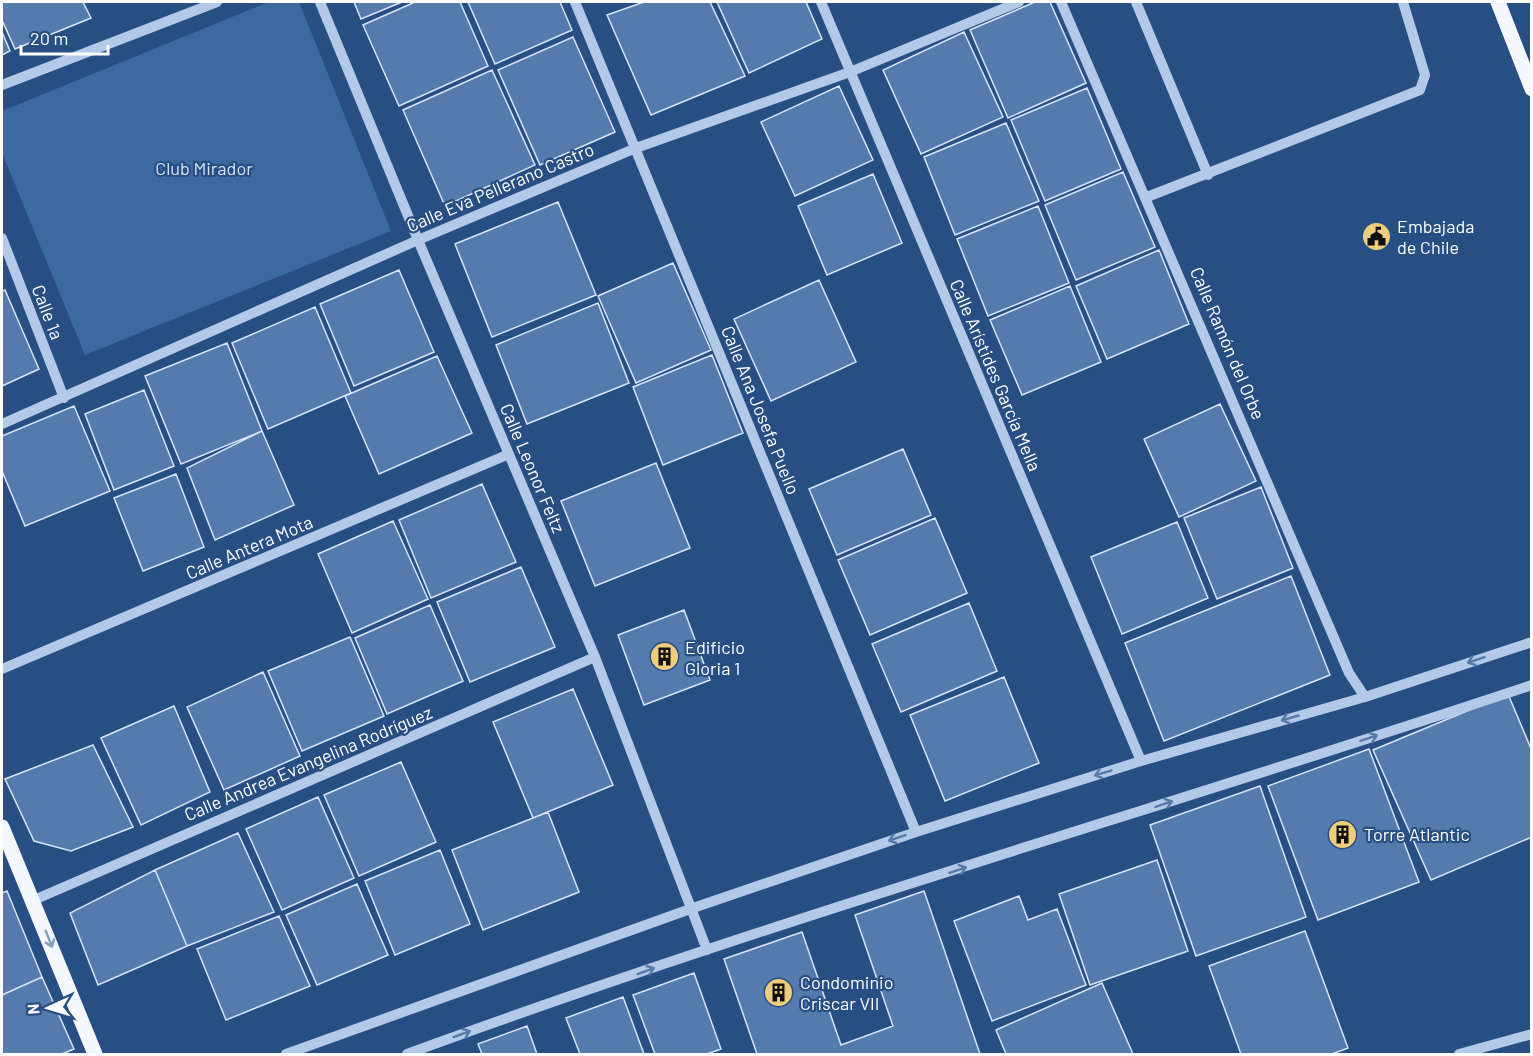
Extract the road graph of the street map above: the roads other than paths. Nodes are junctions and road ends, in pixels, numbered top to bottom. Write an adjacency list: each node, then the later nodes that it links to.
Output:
1 (216, 2): 11 (street)
2 (320, 2): 17 (street, Calle Leonor Feltz)
3 (576, 2): 13 (street, Calle Ana Josefa Puello)
4 (821, 2): 10 (street, Calle Arístides García Mella)
5 (1019, 2): 10 (street, Calle Eva Pellerano Castro)
6 (1061, 2): 15 (street, Calle Ramón del Orbe)
7 (1136, 2): 14 (street)
8 (1403, 2): 14 (street)
9 (1498, 2): 12 (main road)
10 (850, 72): 13 (street, Calle Eva Pellerano Castro); 26 (street, Calle Arístides García Mella)
11 (2, 85)
12 (1532, 89)
13 (636, 148): 17 (street, Calle Eva Pellerano Castro); 28 (street, Calle Ana Josefa Puello)
14 (1208, 175): 15 (street)
15 (1147, 197): 25 (street, Calle Ramón del Orbe)
16 (2, 238): 18 (street, Calle 1a)
17 (418, 240): 18 (street, Calle Eva Pellerano Castro); 20 (street, Calle Leonor Feltz)
18 (64, 398): 19 (street, Calle Eva Pellerano Castro)
19 (2, 424)
20 (509, 454): 22 (street, Calle Leonor Feltz); 23 (street, Calle Antera Mota)
21 (1532, 642): 25 (street, one-way to 25)
22 (595, 657): 29 (street, Calle Andrea Evangelina Rodríguez); 30 (street, Calle Leonor Feltz)
23 (2, 669)
24 (1532, 685): 31 (street, one-way to 24)
25 (1365, 697): 26 (street, one-way to 26)
26 (1141, 761): 28 (street, one-way to 28)
27 (2, 827): 29 (main road)
28 (916, 832): 30 (street, one-way to 30)
29 (34, 900): 33 (main road, one-way to 33)
30 (693, 908): 31 (street, Calle Leonor Feltz); 34 (street)
31 (707, 950): 35 (street, one-way to 31)
32 (1532, 1034): 36 (street)
33 (95, 1054)
34 (286, 1054)
35 (407, 1054)
36 (1459, 1054)

